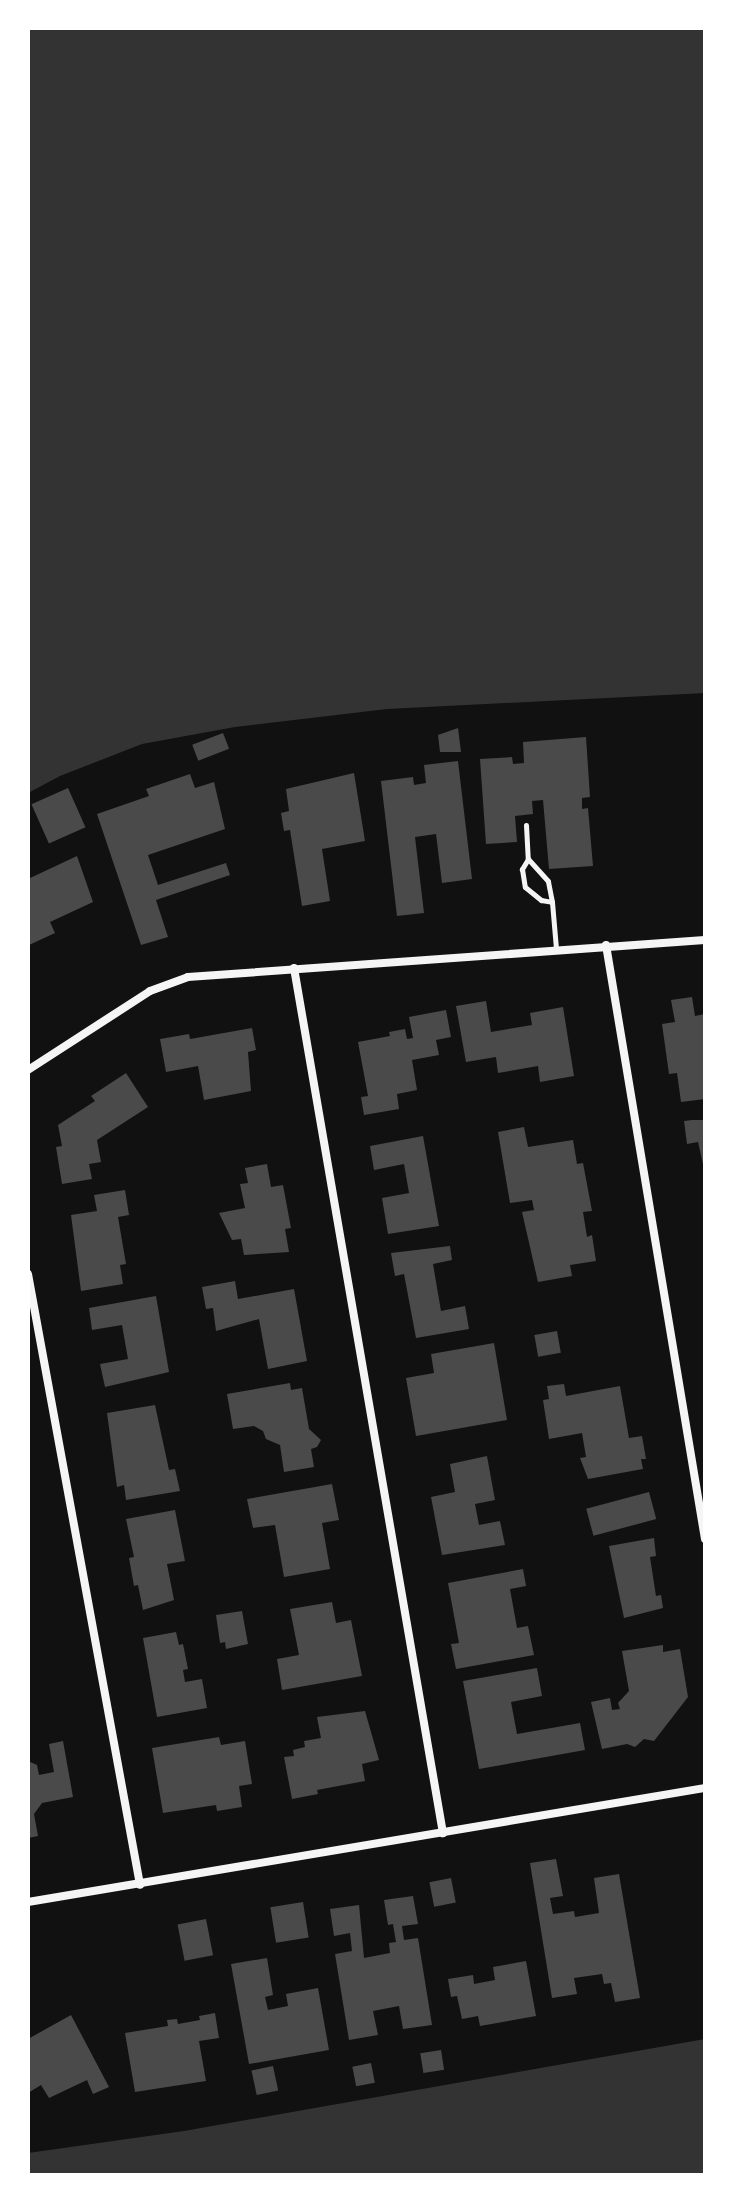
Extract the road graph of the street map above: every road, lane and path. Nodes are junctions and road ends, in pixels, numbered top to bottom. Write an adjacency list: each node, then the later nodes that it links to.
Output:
1 (526, 825): 2 (lane)
2 (528, 859): 3 (lane); 3 (lane)
3 (552, 902): 6 (lane)
4 (705, 940): 5 (street)
5 (606, 945): 6 (street); 10 (street)
6 (556, 949): 7 (street)
7 (294, 968): 8 (street); 12 (street)
8 (28, 1070)
9 (28, 1274): 13 (street)
10 (705, 1539)
11 (705, 1788): 12 (street)
12 (443, 1833): 13 (street)
13 (140, 1885): 14 (street)
14 (28, 1902)

